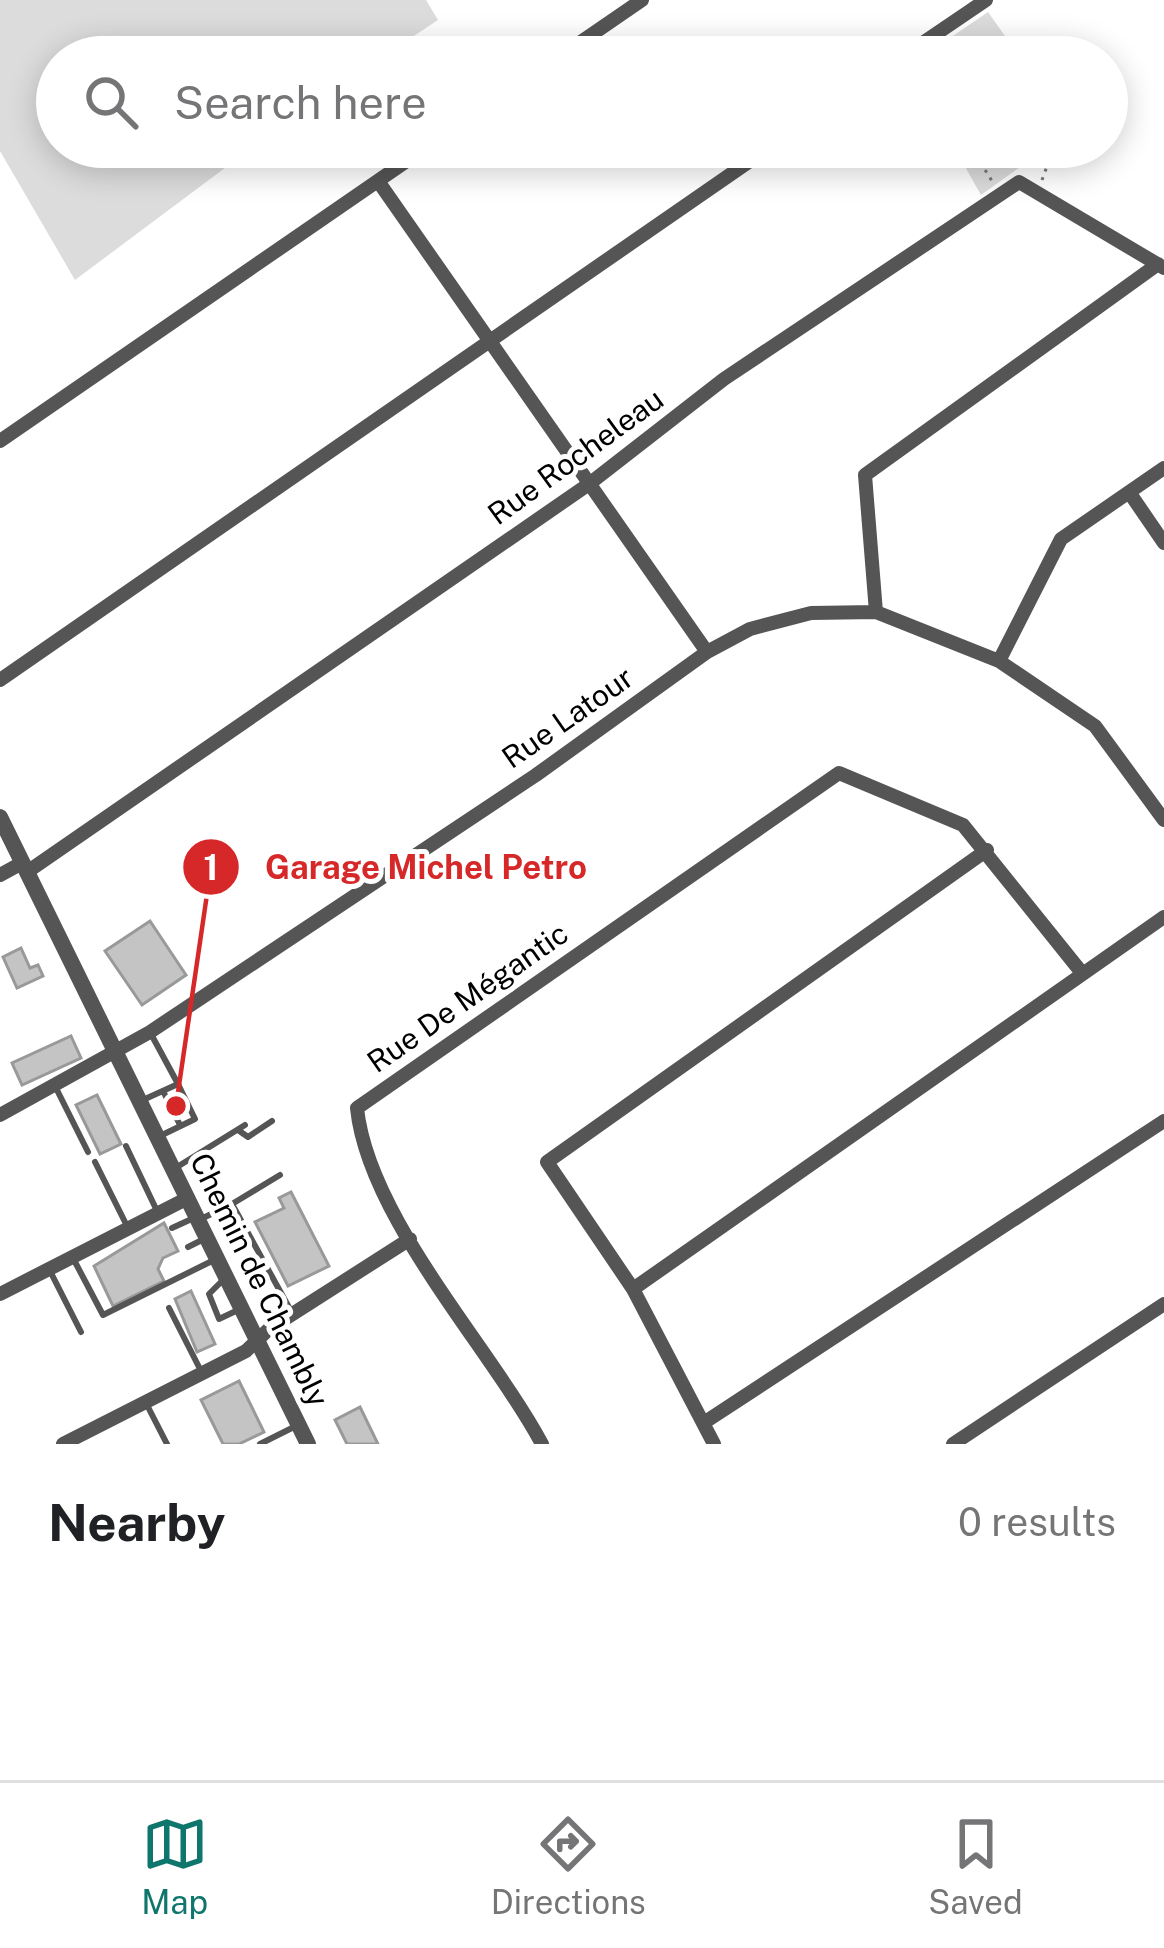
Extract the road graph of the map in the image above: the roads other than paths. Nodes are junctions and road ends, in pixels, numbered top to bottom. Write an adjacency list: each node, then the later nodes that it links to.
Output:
1 (643, 0): 3 (street)
2 (986, 0): 4 (street)
3 (590, 36)
4 (933, 36)
5 (397, 168): 7 (street)
6 (739, 168): 9 (street)
7 (378, 181): 9 (street); 10 (street)
8 (1161, 266): 12 (street, Rue Rocheleau); 15 (street)
9 (488, 339): 12 (street); 18 (street)
10 (0, 441)
11 (1164, 468): 13 (street)
12 (589, 484): 16 (street); 22 (street, Rue Rocheleau)
13 (1129, 492): 14 (street); 17 (street)
14 (1164, 543)
15 (876, 612): 16 (street, Rue Latour); 17 (street, Rue Latour)
16 (707, 652): 26 (street, Rue Latour)
17 (999, 661): 20 (street, Rue Latour)
18 (0, 680)
19 (0, 818): 22 (street, Chemin de Chambly)
20 (1164, 820)
21 (987, 850): 25 (street, Rue De Mégantic); 48 (street, Rue De Mégantic); 53 (street)
22 (25, 868): 23 (street, Rue Rocheleau); 27 (street, Chemin de Chambly)
23 (0, 875)
24 (1164, 917): 25 (street)
25 (1082, 973): 53 (street)
26 (150, 1032): 27 (street, Rue Latour); 28 (lane)
27 (117, 1053): 29 (street, Rue Latour); 31 (street, Chemin de Chambly)
28 (178, 1084): 30 (lane); 35 (lane)
29 (55, 1086): 32 (street, Rue Latour); 38 (lane)
30 (163, 1091): 31 (lane); 35 (lane)
31 (141, 1101): 36 (street, Chemin de Chambly)
32 (0, 1115)
33 (1164, 1120): 62 (street)
34 (272, 1121): 40 (lane)
35 (180, 1126): 36 (lane)
36 (158, 1136): 40 (street, Chemin de Chambly)
37 (126, 1146): 44 (lane)
38 (88, 1152)
39 (94, 1162): 46 (lane)
40 (174, 1169): 42 (street, Chemin de Chambly)
41 (280, 1175): 43 (lane)
42 (188, 1198): 44 (street); 45 (street, Chemin de Chambly)
43 (232, 1204): 45 (lane); 57 (lane)
44 (158, 1213): 46 (street)
45 (201, 1224): 47 (lane); 49 (lane); 51 (street, Chemin de Chambly)
46 (128, 1228): 50 (street)
47 (172, 1228)
48 (410, 1239): 57 (street); 68 (street, Rue De Mégantic)
49 (188, 1247)
50 (73, 1256): 51 (lane); 52 (street)
51 (218, 1258): 59 (street, Chemin de Chambly)
52 (49, 1268): 54 (street); 58 (lane)
53 (633, 1289): 62 (street)
54 (0, 1294)
55 (1164, 1304): 70 (street)
56 (170, 1308): 60 (lane)
57 (293, 1313): 59 (street)
58 (81, 1332)
59 (258, 1340): 60 (street); 63 (street, Chemin de Chambly)
60 (202, 1373): 61 (street)
61 (146, 1402): 64 (street); 65 (lane)
62 (705, 1422): 69 (street)
63 (299, 1424): 66 (lane); 67 (street, Chemin de Chambly)
64 (63, 1444)
65 (167, 1444)
66 (260, 1444)
67 (308, 1444)
68 (542, 1444)
69 (714, 1444)
70 (953, 1444)

